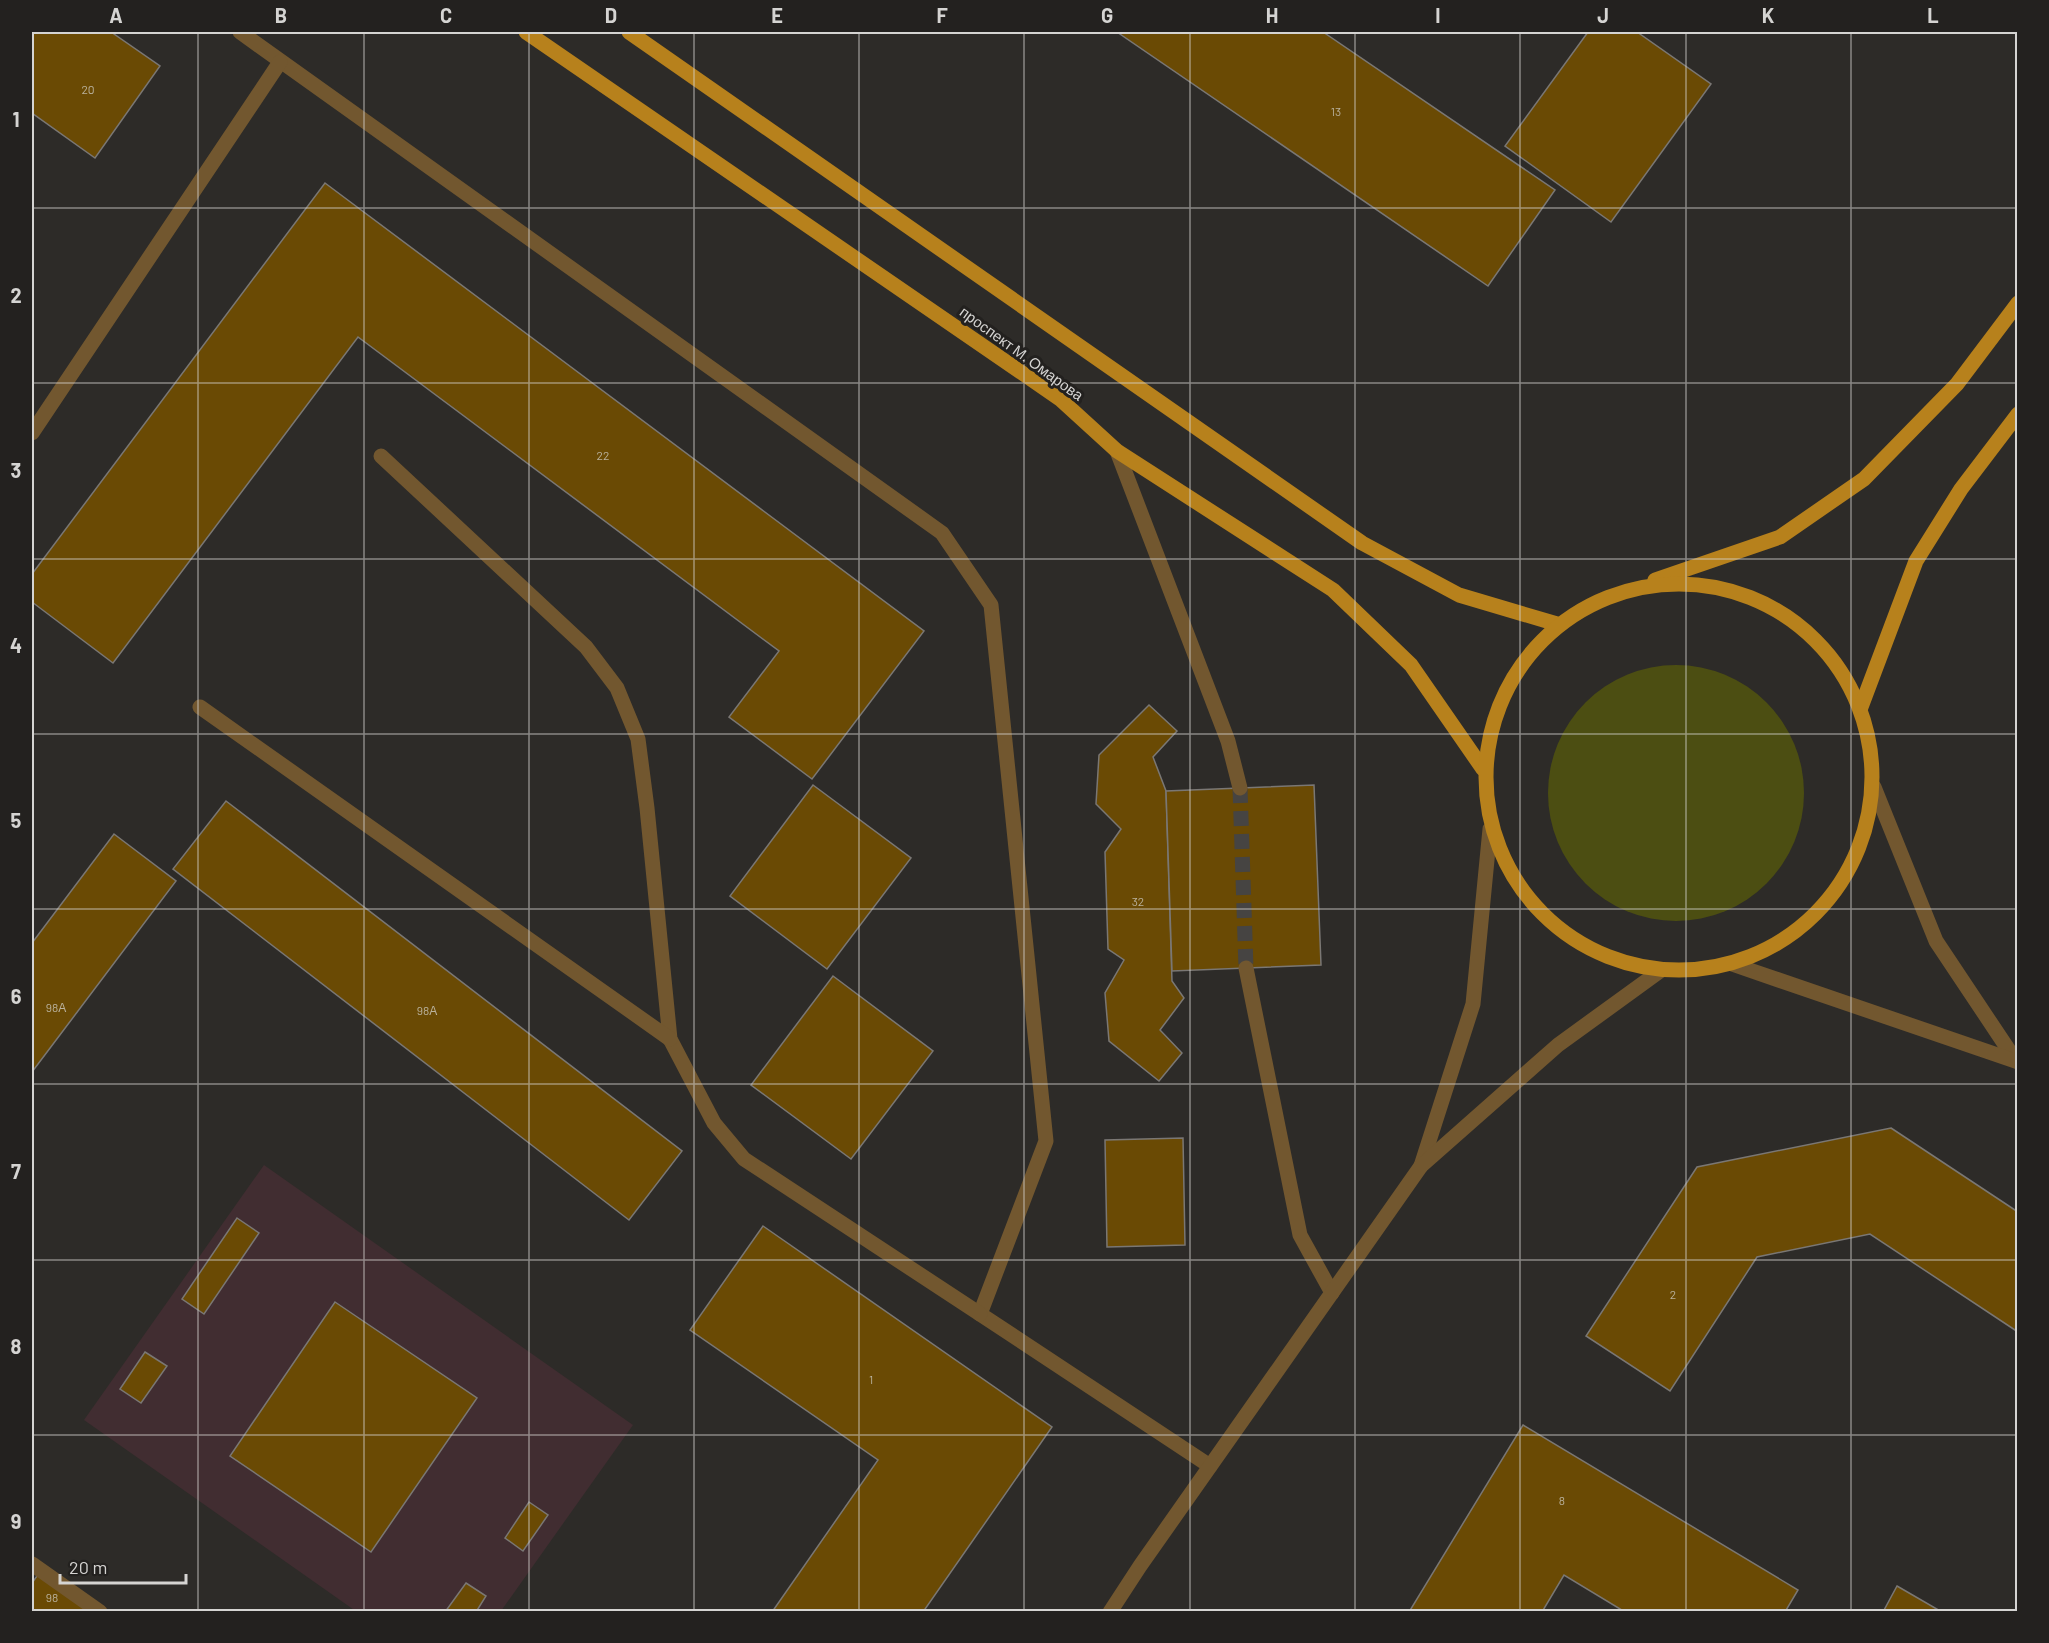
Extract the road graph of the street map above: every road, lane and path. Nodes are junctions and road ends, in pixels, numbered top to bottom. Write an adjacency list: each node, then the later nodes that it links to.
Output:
1 (240, 32): 4 (street)
2 (526, 32): 8 (main road, проспект М. Омарова)
3 (629, 32): 11 (main road)
4 (280, 62): 7 (street); 25 (street)
5 (2018, 303): 10 (main road)
6 (2018, 414): 13 (main road)
7 (32, 433)
8 (1117, 451): 14 (main road, проспект М. Омарова); 16 (street)
9 (381, 456): 21 (street)
10 (1641, 586): 11 (main road); 13 (main road)
11 (1557, 624): 14 (main road)
12 (200, 707): 21 (street)
13 (1862, 707): 15 (main road)
14 (1483, 769): 17 (main road)
15 (1874, 787): 18 (main road); 22 (street)
16 (1240, 788)
17 (1490, 829): 20 (main road); 23 (street)
18 (1732, 964): 20 (main road); 22 (street)
19 (1246, 968): 24 (street)
20 (1659, 971): 23 (street)
21 (670, 1040): 25 (street)
22 (2017, 1061)
23 (1421, 1166): 24 (street)
24 (1332, 1293): 26 (street)
25 (980, 1314): 26 (street)
26 (1210, 1466): 29 (street)
27 (32, 1564): 28 (street)
28 (99, 1611)
29 (1110, 1611)

